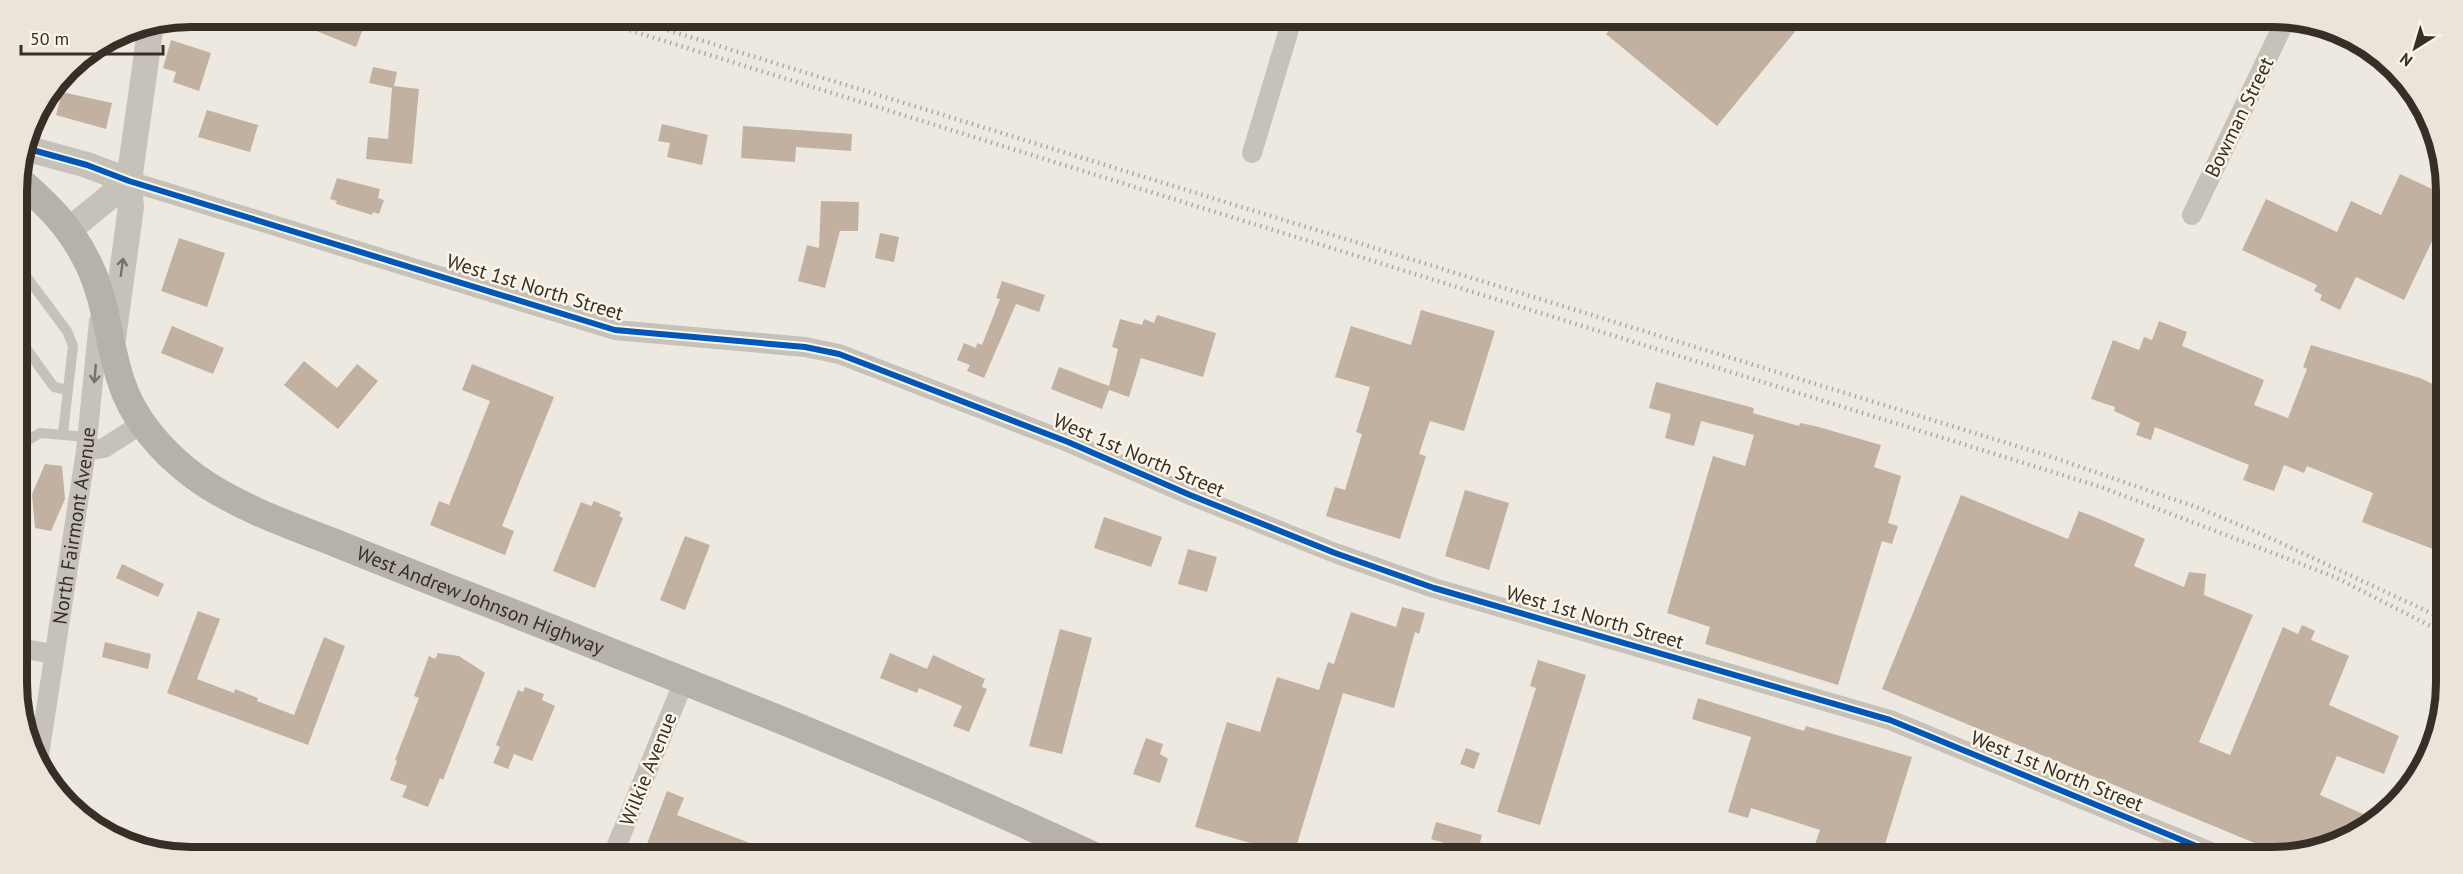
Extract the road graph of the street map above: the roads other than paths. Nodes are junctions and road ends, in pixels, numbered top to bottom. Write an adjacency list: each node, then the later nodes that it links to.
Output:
1 (1290, 27): 5 (street)
2 (2282, 27): 8 (street, Bowman Street)
3 (150, 33): 6 (street)
4 (33, 150): 6 (street, West 1st North Street)
5 (1252, 153)
6 (129, 181): 9 (street); 12 (street, one-way to 6); 25 (street, West 1st North Street)
7 (27, 186): 9 (main road, West Andrew Johnson Highway)
8 (2192, 215)
9 (69, 230): 11 (main road, West Andrew Johnson Highway)
10 (27, 277): 14 (lane)
11 (101, 294): 12 (main road, West Andrew Johnson Highway); 18 (street, North Fairmont Avenue, one-way to 18)
12 (112, 346): 15 (main road, West Andrew Johnson Highway)
13 (27, 350): 14 (lane)
14 (68, 390): 16 (lane)
15 (143, 423): 18 (street); 21 (main road, West Andrew Johnson Highway)
16 (63, 433): 17 (lane); 18 (lane)
17 (27, 441)
18 (87, 444): 20 (street, North Fairmont Avenue)
19 (27, 649): 20 (street)
20 (53, 654): 22 (street, North Fairmont Avenue)
21 (684, 681): 23 (street, Wilkie Avenue); 24 (main road, West Andrew Johnson Highway)
22 (40, 746)
23 (616, 847)
24 (1049, 847)
25 (2199, 847)

